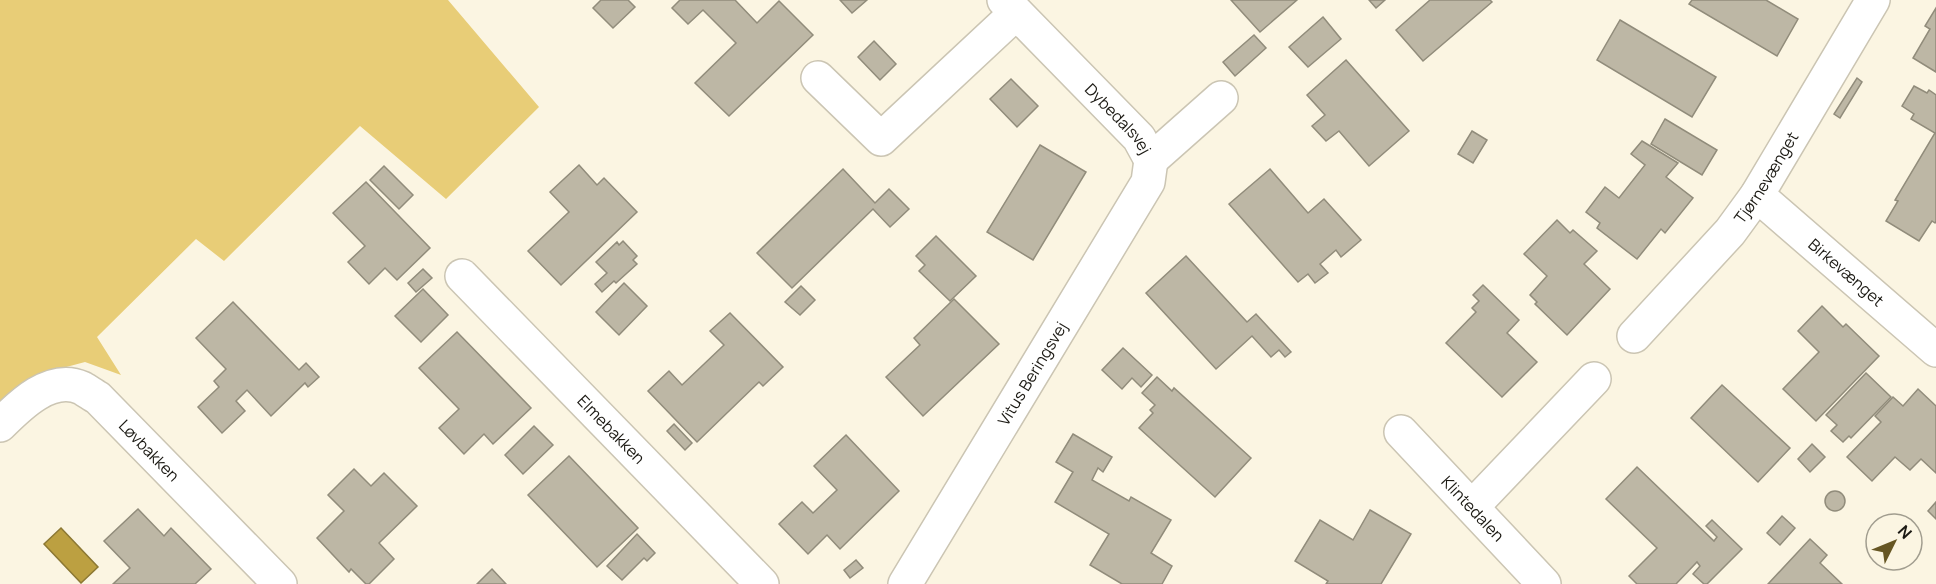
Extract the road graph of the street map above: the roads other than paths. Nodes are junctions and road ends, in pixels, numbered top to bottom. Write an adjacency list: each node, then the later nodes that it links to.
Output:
1 (1873, 0): 6 (street, Tjørnevænget)
2 (1010, 6): 3 (street, Dybedalsvej); 5 (street, Dybedalsvej)
3 (818, 78)
4 (1221, 98): 5 (street, Dybedalsvej)
5 (1152, 160): 16 (street, Vitus Beringsvej)
6 (1757, 195): 8 (street, Tjørnevænget); 9 (street, Birkevænget)
7 (462, 276): 15 (street, Elmebakken)
8 (1634, 336)
9 (1936, 350)
10 (1594, 379): 13 (street)
11 (0, 425): 14 (street, Løvbakken)
12 (1401, 432): 13 (street, Klintedalen)
13 (1472, 507): 17 (street, Klintedalen)
14 (280, 584)
15 (762, 584)
16 (905, 584)
17 (1544, 584)

